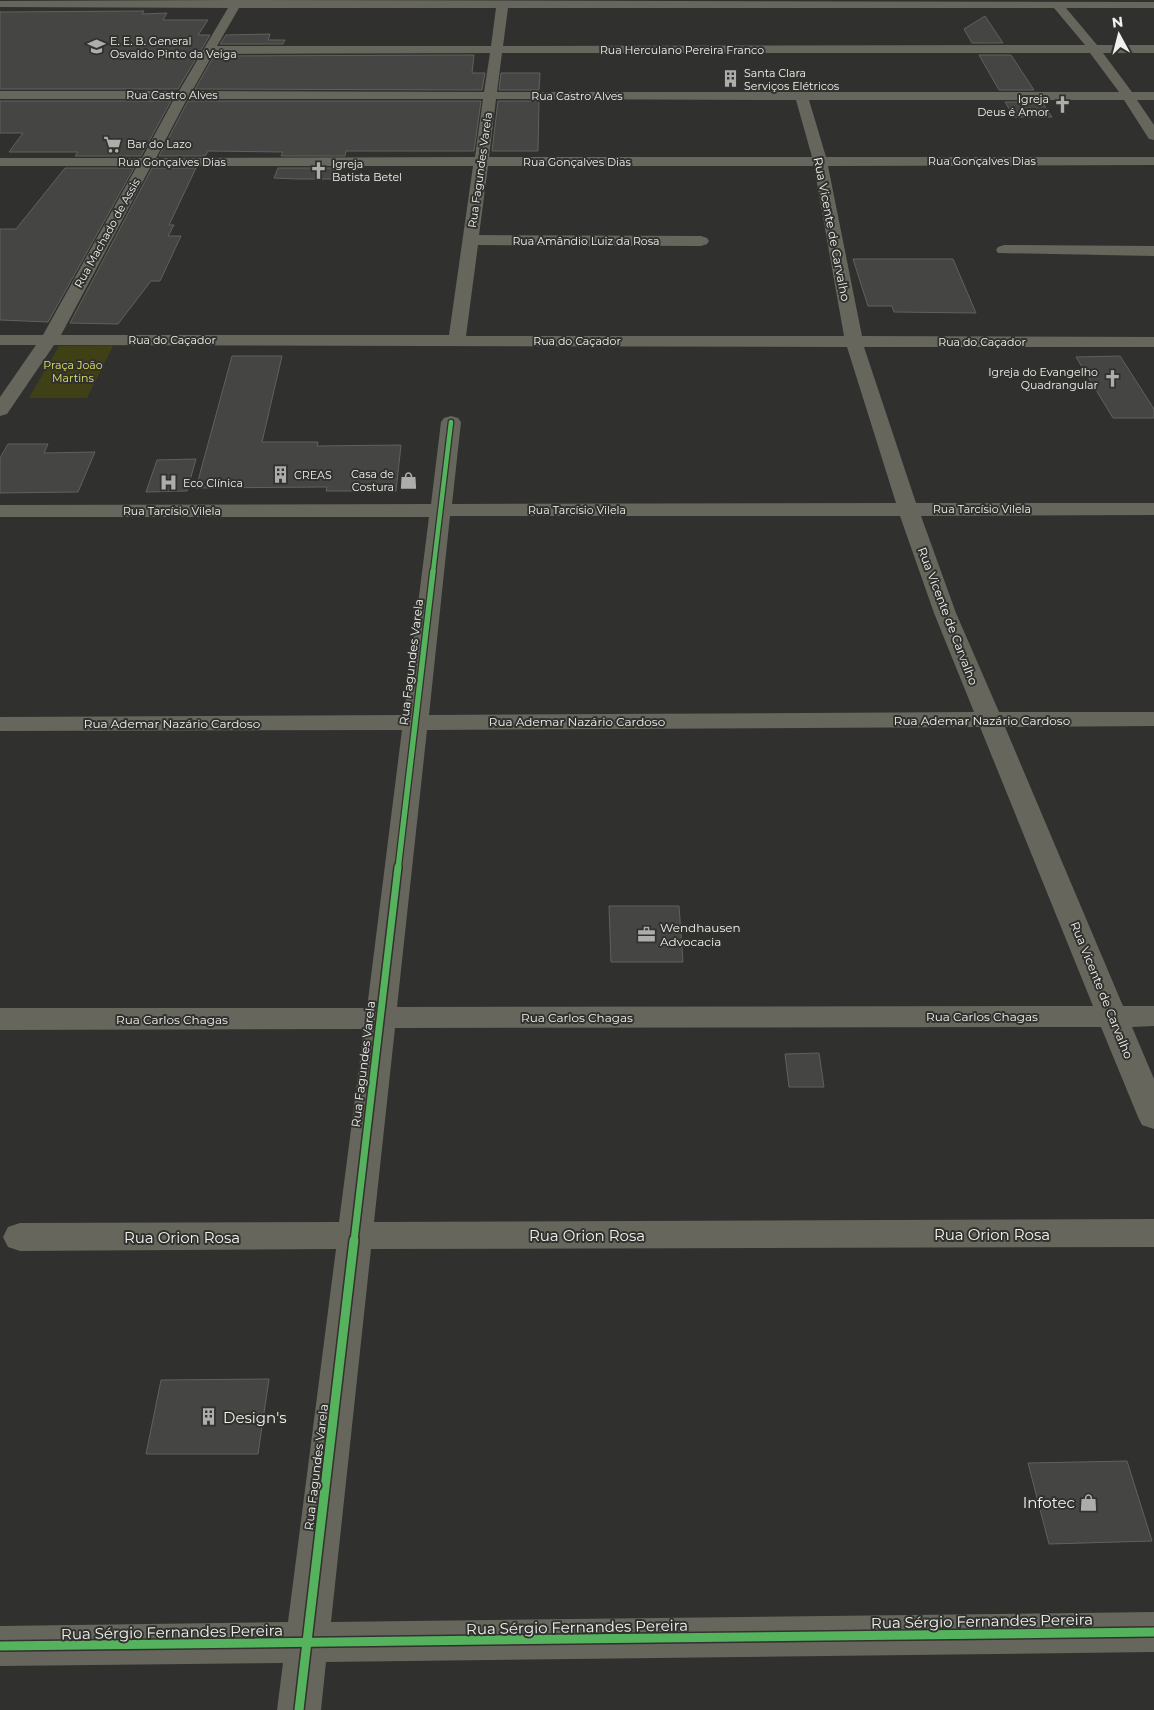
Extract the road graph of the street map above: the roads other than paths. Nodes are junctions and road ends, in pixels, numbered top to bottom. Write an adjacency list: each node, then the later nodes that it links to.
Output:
1 (237, 2): 2 (street); 4 (street); 9 (street, Rua Machado de Assis)
2 (503, 2): 6 (street); 10 (street, Rua Fagundes Varela)
3 (1055, 2): 5 (street); 6 (street); 7 (street)
4 (0, 4)
5 (1154, 5)
6 (778, 6)
7 (1095, 49): 8 (street, Rua Herculano Pereira Franco); 10 (street, Rua Herculano Pereira Franco); 15 (street)
8 (1154, 49)
9 (211, 50): 10 (street, Rua Herculano Pereira Franco); 12 (street, Rua Machado de Assis)
10 (496, 50): 13 (street, Rua Fagundes Varela)
11 (0, 95): 12 (street, Rua Castro Alves)
12 (183, 95): 13 (street, Rua Castro Alves); 20 (street, Rua Machado de Assis)
13 (490, 96): 14 (street, Rua Castro Alves); 21 (street, Rua Fagundes Varela)
14 (802, 96): 15 (street, Rua Castro Alves); 22 (street, Rua Vicente de Carvalho)
15 (1130, 96): 16 (street, Rua Castro Alves); 17 (street)
16 (1154, 96)
17 (1154, 136)
18 (1154, 161): 22 (street, Rua Gonçalves Dias)
19 (0, 162): 20 (street, Rua Gonçalves Dias)
20 (146, 162): 21 (street, Rua Gonçalves Dias); 28 (street, Rua Machado de Assis)
21 (481, 162): 22 (street, Rua Gonçalves Dias); 23 (street, Rua Fagundes Varela)
22 (820, 162): 30 (street, Rua Vicente de Carvalho)
23 (470, 240): 24 (street, Rua Amândio Luiz da Rosa); 29 (street, Rua Fagundes Varela)
24 (701, 241)
25 (1004, 250): 26 (street)
26 (1154, 250)
27 (0, 340): 28 (street, Rua do Caçador)
28 (49, 340): 29 (street, Rua do Caçador); 32 (street, Rua Machado de Assis)
29 (457, 341): 30 (street, Rua do Caçador)
30 (854, 342): 31 (street, Rua do Caçador); 34 (street, Rua Vicente de Carvalho)
31 (1154, 342)
32 (0, 410)
33 (450, 422): 36 (street, Rua Fagundes Varela)
34 (908, 509): 35 (street, Rua Tarcísio Vilela); 36 (street, Rua Tarcísio Vilela); 39 (street, Rua Vicente de Carvalho)
35 (1154, 509)
36 (440, 510): 37 (street, Rua Tarcísio Vilela); 40 (street, Rua Fagundes Varela)
37 (0, 511)
38 (1154, 719): 39 (street, Rua Ademar Nazário Cardoso)
39 (990, 720): 40 (street, Rua Ademar Nazário Cardoso); 42 (street, Rua Vicente de Carvalho)
40 (415, 722): 41 (street, Rua Ademar Nazário Cardoso); 44 (street, Rua Fagundes Varela)
41 (0, 724)
42 (1112, 1016): 43 (street, Rua Carlos Chagas); 44 (street, Rua Carlos Chagas); 46 (street, Rua Vicente de Carvalho)
43 (1154, 1016)
44 (380, 1018): 45 (street, Rua Carlos Chagas); 48 (street, Rua Fagundes Varela)
45 (0, 1019)
46 (1154, 1117)
47 (1154, 1233): 48 (street, Rua Orion Rosa)
48 (354, 1236): 49 (street, Rua Orion Rosa); 51 (street, Rua Fagundes Varela)
49 (20, 1237)
50 (1154, 1632): 51 (street, Rua Sérgio Fernandes Pereira)
51 (307, 1642): 52 (street, Rua Sérgio Fernandes Pereira); 53 (street, Rua Fagundes Varela)
52 (0, 1646)
53 (299, 1710)

